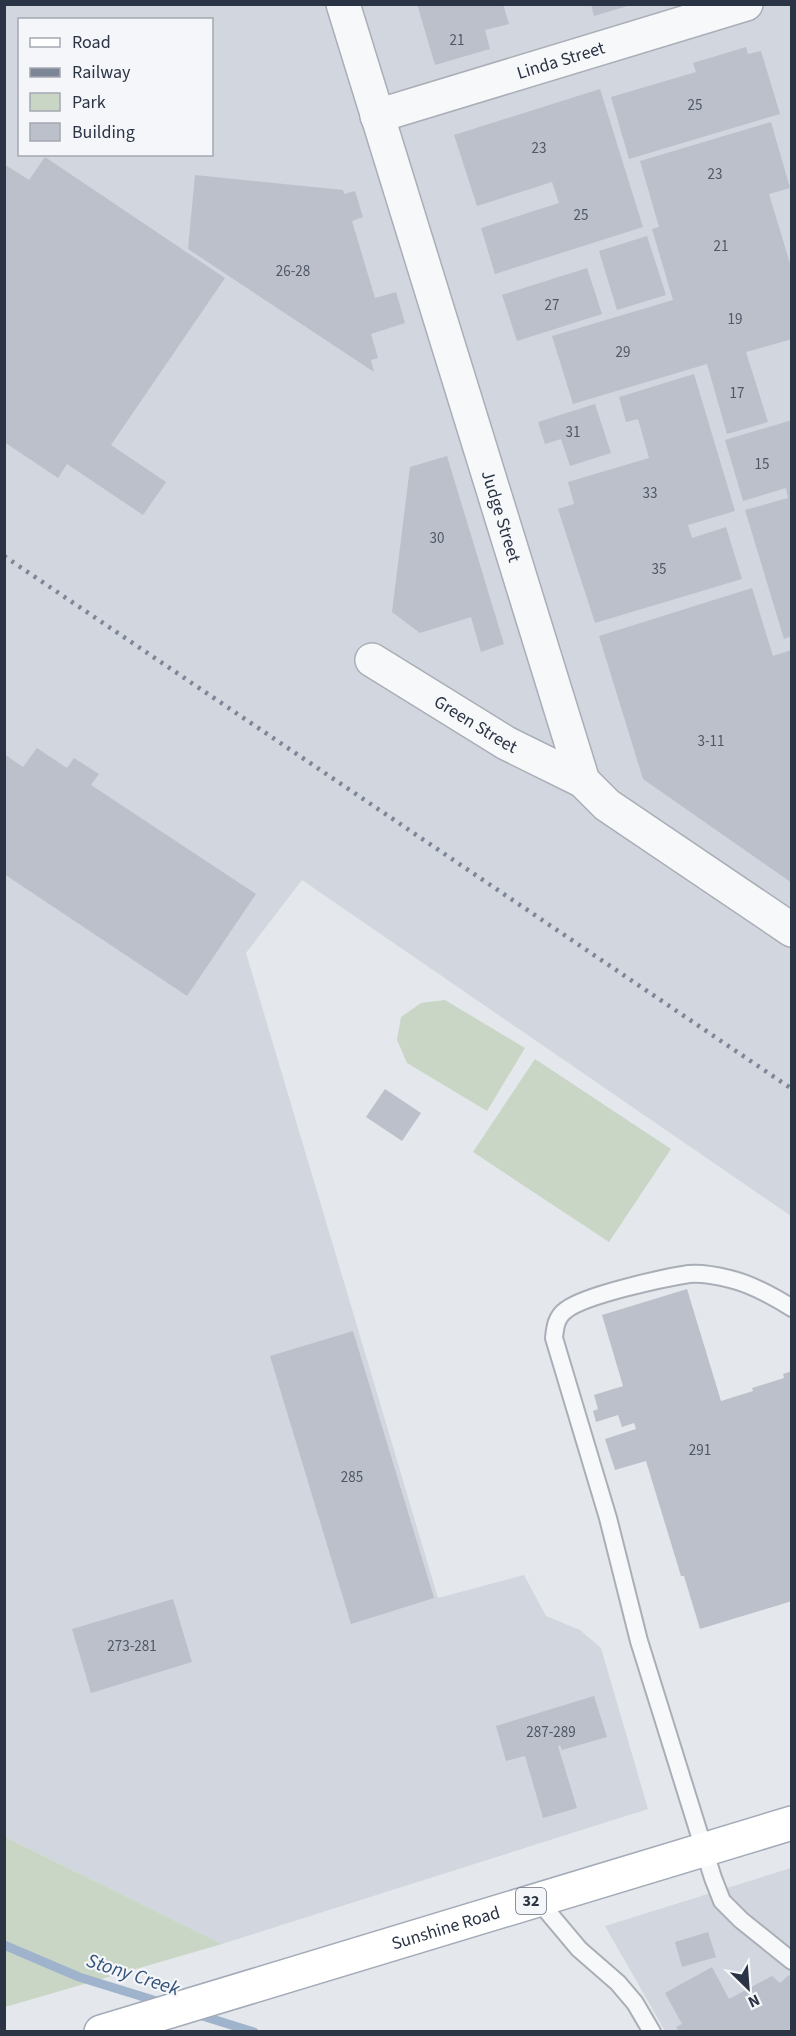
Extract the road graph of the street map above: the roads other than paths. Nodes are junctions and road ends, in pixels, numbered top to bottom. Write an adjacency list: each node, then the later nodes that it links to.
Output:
1 (343, 4): 3 (street, Judge Street)
2 (746, 4): 3 (street, Linda Street)
3 (377, 116): 5 (street, Judge Street)
4 (372, 660): 5 (street, Green Street)
5 (583, 781): 6 (street, Judge Street)
6 (792, 930)
7 (792, 1308): 9 (lane)
8 (792, 1823): 9 (main road, Sunshine Road / 32)
9 (703, 1850): 10 (main road, Sunshine Road / 32); 11 (lane)
10 (537, 1899): 12 (main road, Sunshine Road / 32); 13 (lane)
11 (792, 1961)
12 (101, 2031)
13 (652, 2031)

